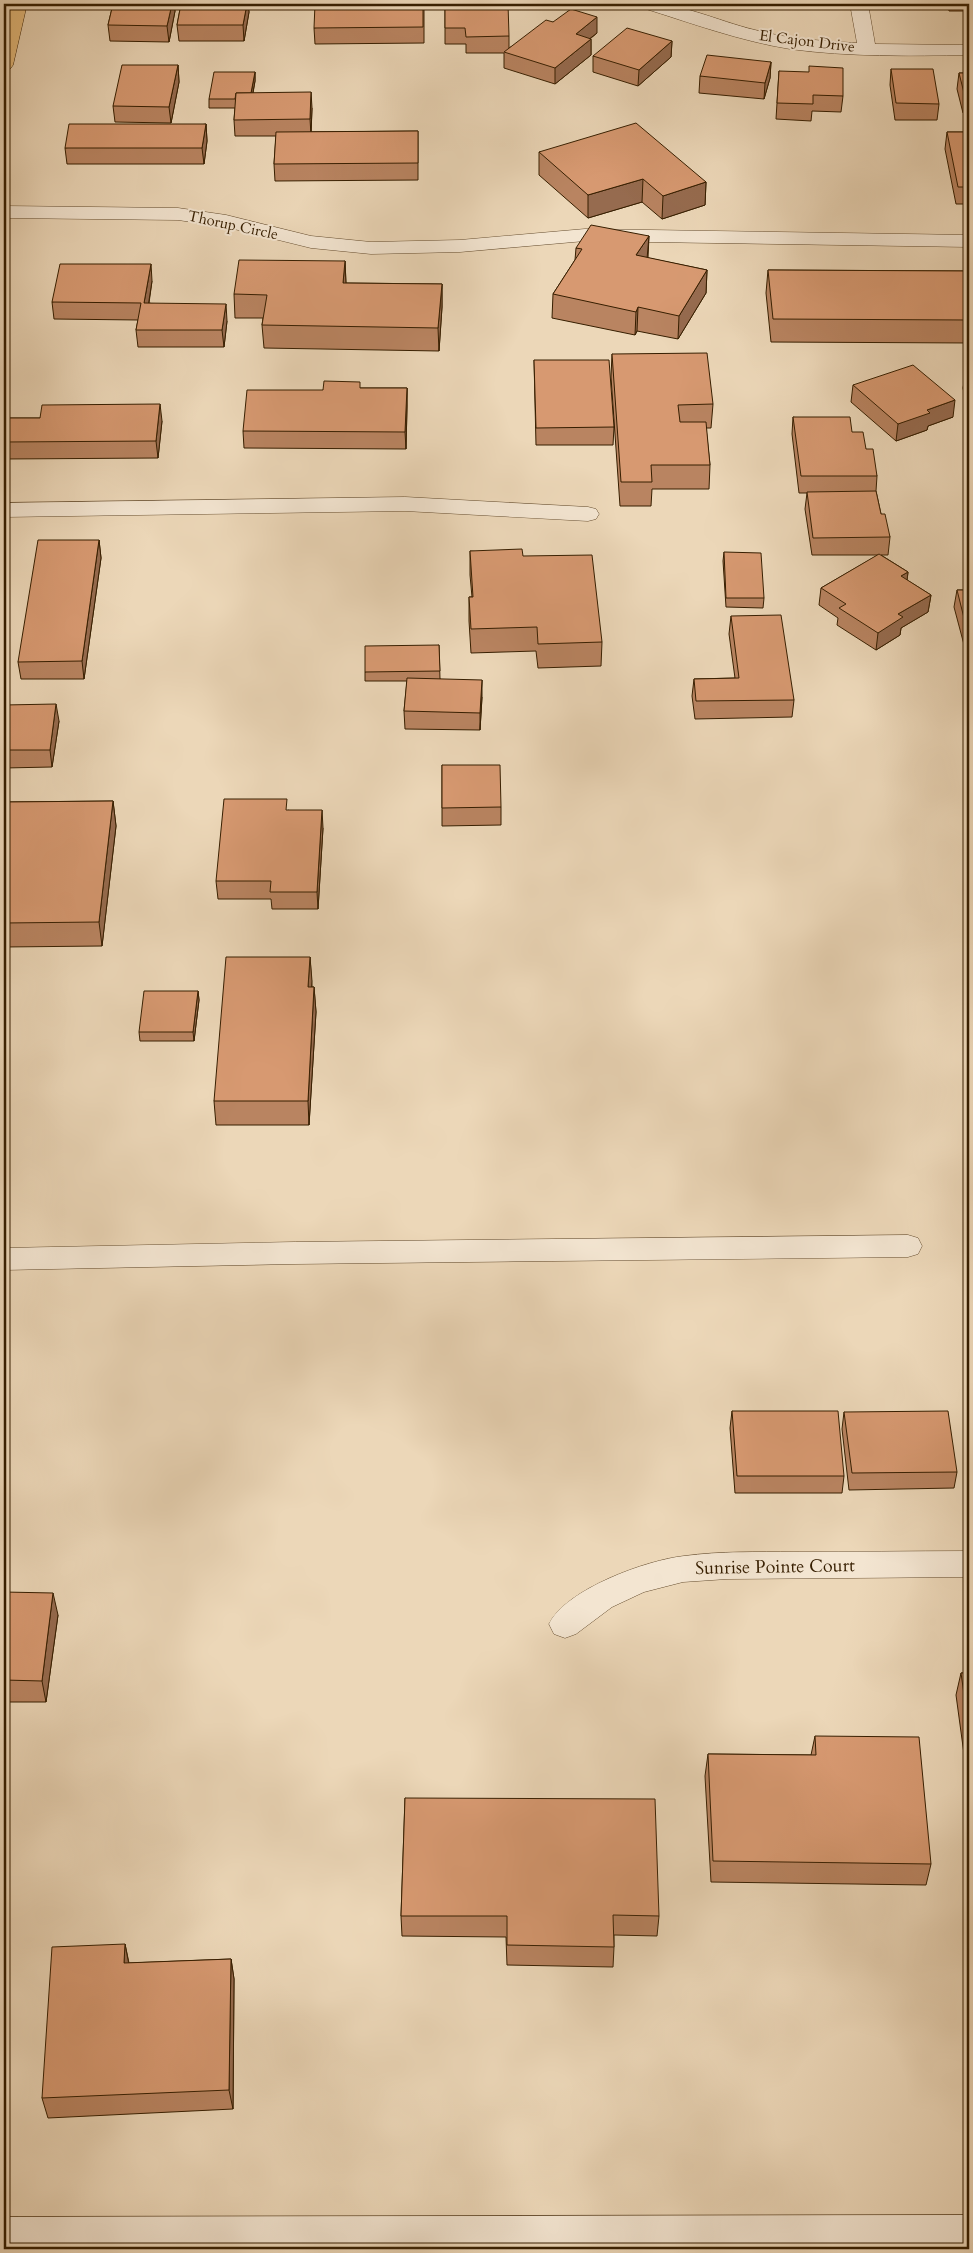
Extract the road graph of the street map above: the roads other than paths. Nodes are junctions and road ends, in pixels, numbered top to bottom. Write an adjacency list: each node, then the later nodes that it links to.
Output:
1 (18, 4): 6 (main road)
2 (649, 4): 4 (street, El Cajon Drive)
3 (859, 4): 4 (street)
4 (867, 49): 5 (street, El Cajon Drive)
5 (969, 50)
6 (4, 65)
7 (4, 212): 8 (street, Thorup Circle)
8 (969, 241)
9 (4, 510): 10 (street)
10 (588, 514)
11 (908, 1246): 12 (street)
12 (4, 1259)
13 (969, 1564): 14 (street, Sunrise Pointe Court)
14 (565, 1624)
15 (969, 2234): 17 (street)
16 (4, 2236): 17 (street)
17 (702, 2242)

